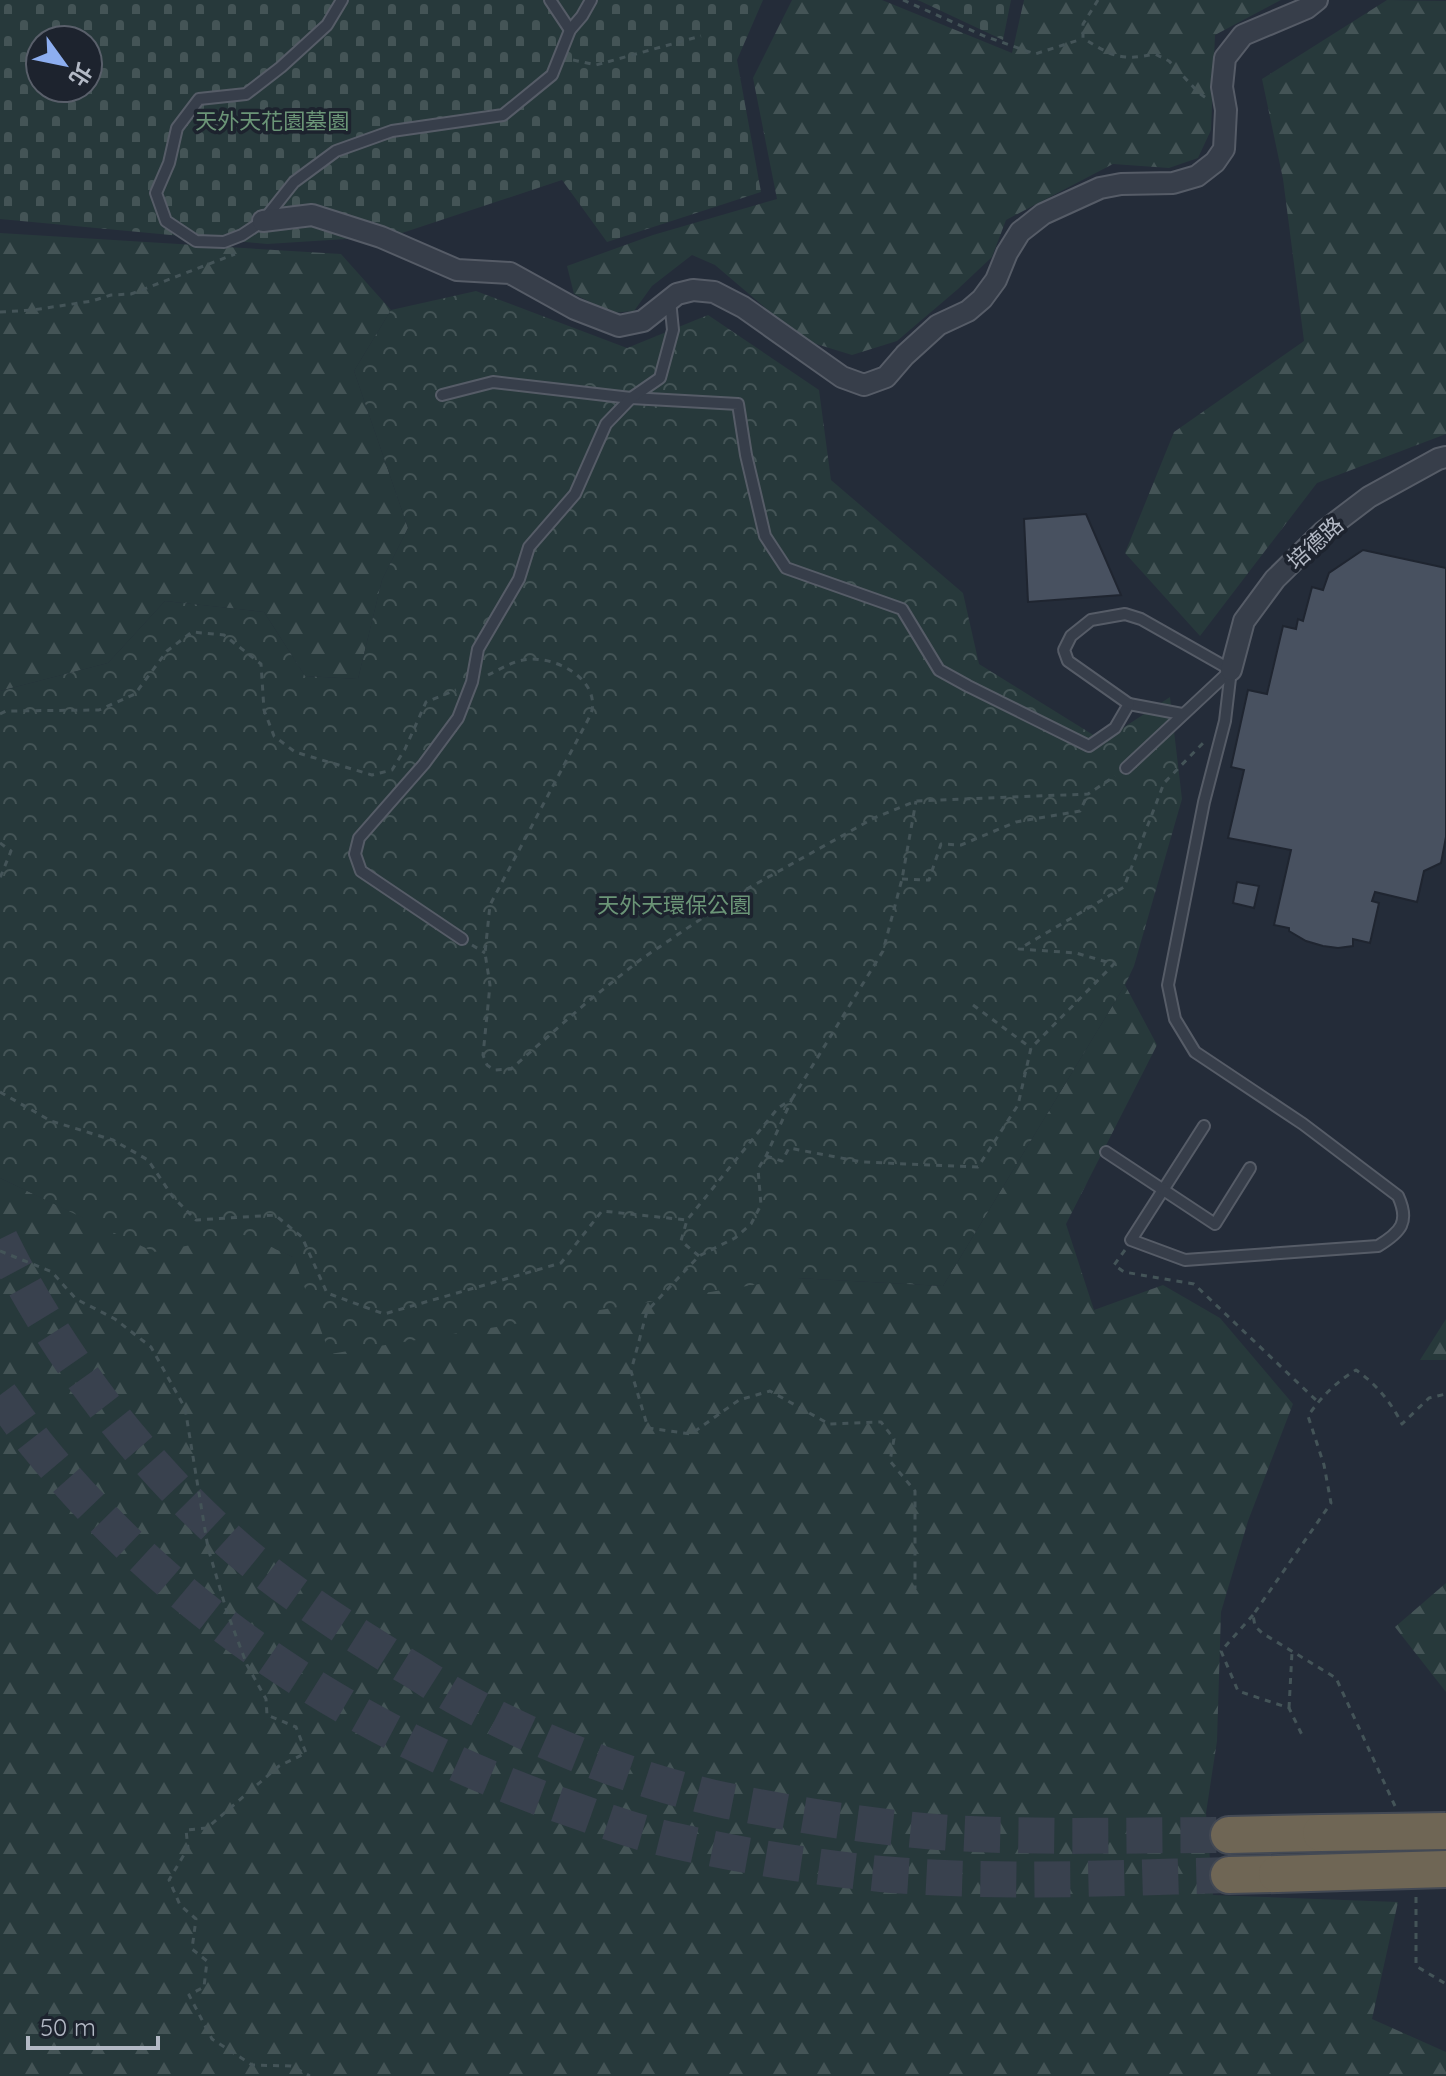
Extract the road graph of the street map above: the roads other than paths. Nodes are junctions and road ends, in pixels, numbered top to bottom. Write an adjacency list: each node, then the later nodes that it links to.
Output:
1 (342, 0): 6 (lane)
2 (550, 0): 5 (lane)
3 (591, 0): 5 (lane)
4 (1317, 0): 7 (street)
5 (570, 30): 6 (lane)
6 (263, 221): 7 (street)
7 (670, 298): 9 (lane)
8 (442, 395): 9 (lane)
9 (631, 398): 12 (lane); 15 (lane)
10 (1446, 457): 11 (street, 培德路)
11 (1231, 670): 12 (lane); 13 (lane); 19 (lane)
12 (1129, 704): 13 (lane)
13 (1182, 714): 14 (lane)
14 (1126, 768)
15 (462, 939)
16 (1204, 1126): 19 (lane)
17 (1106, 1152): 19 (lane)
18 (1250, 1168): 19 (lane)
19 (1163, 1190)
20 (1446, 1831): 21 (highway, bridge)
21 (1229, 1835)
22 (1446, 1869): 23 (highway, bridge)
23 (1229, 1875)

